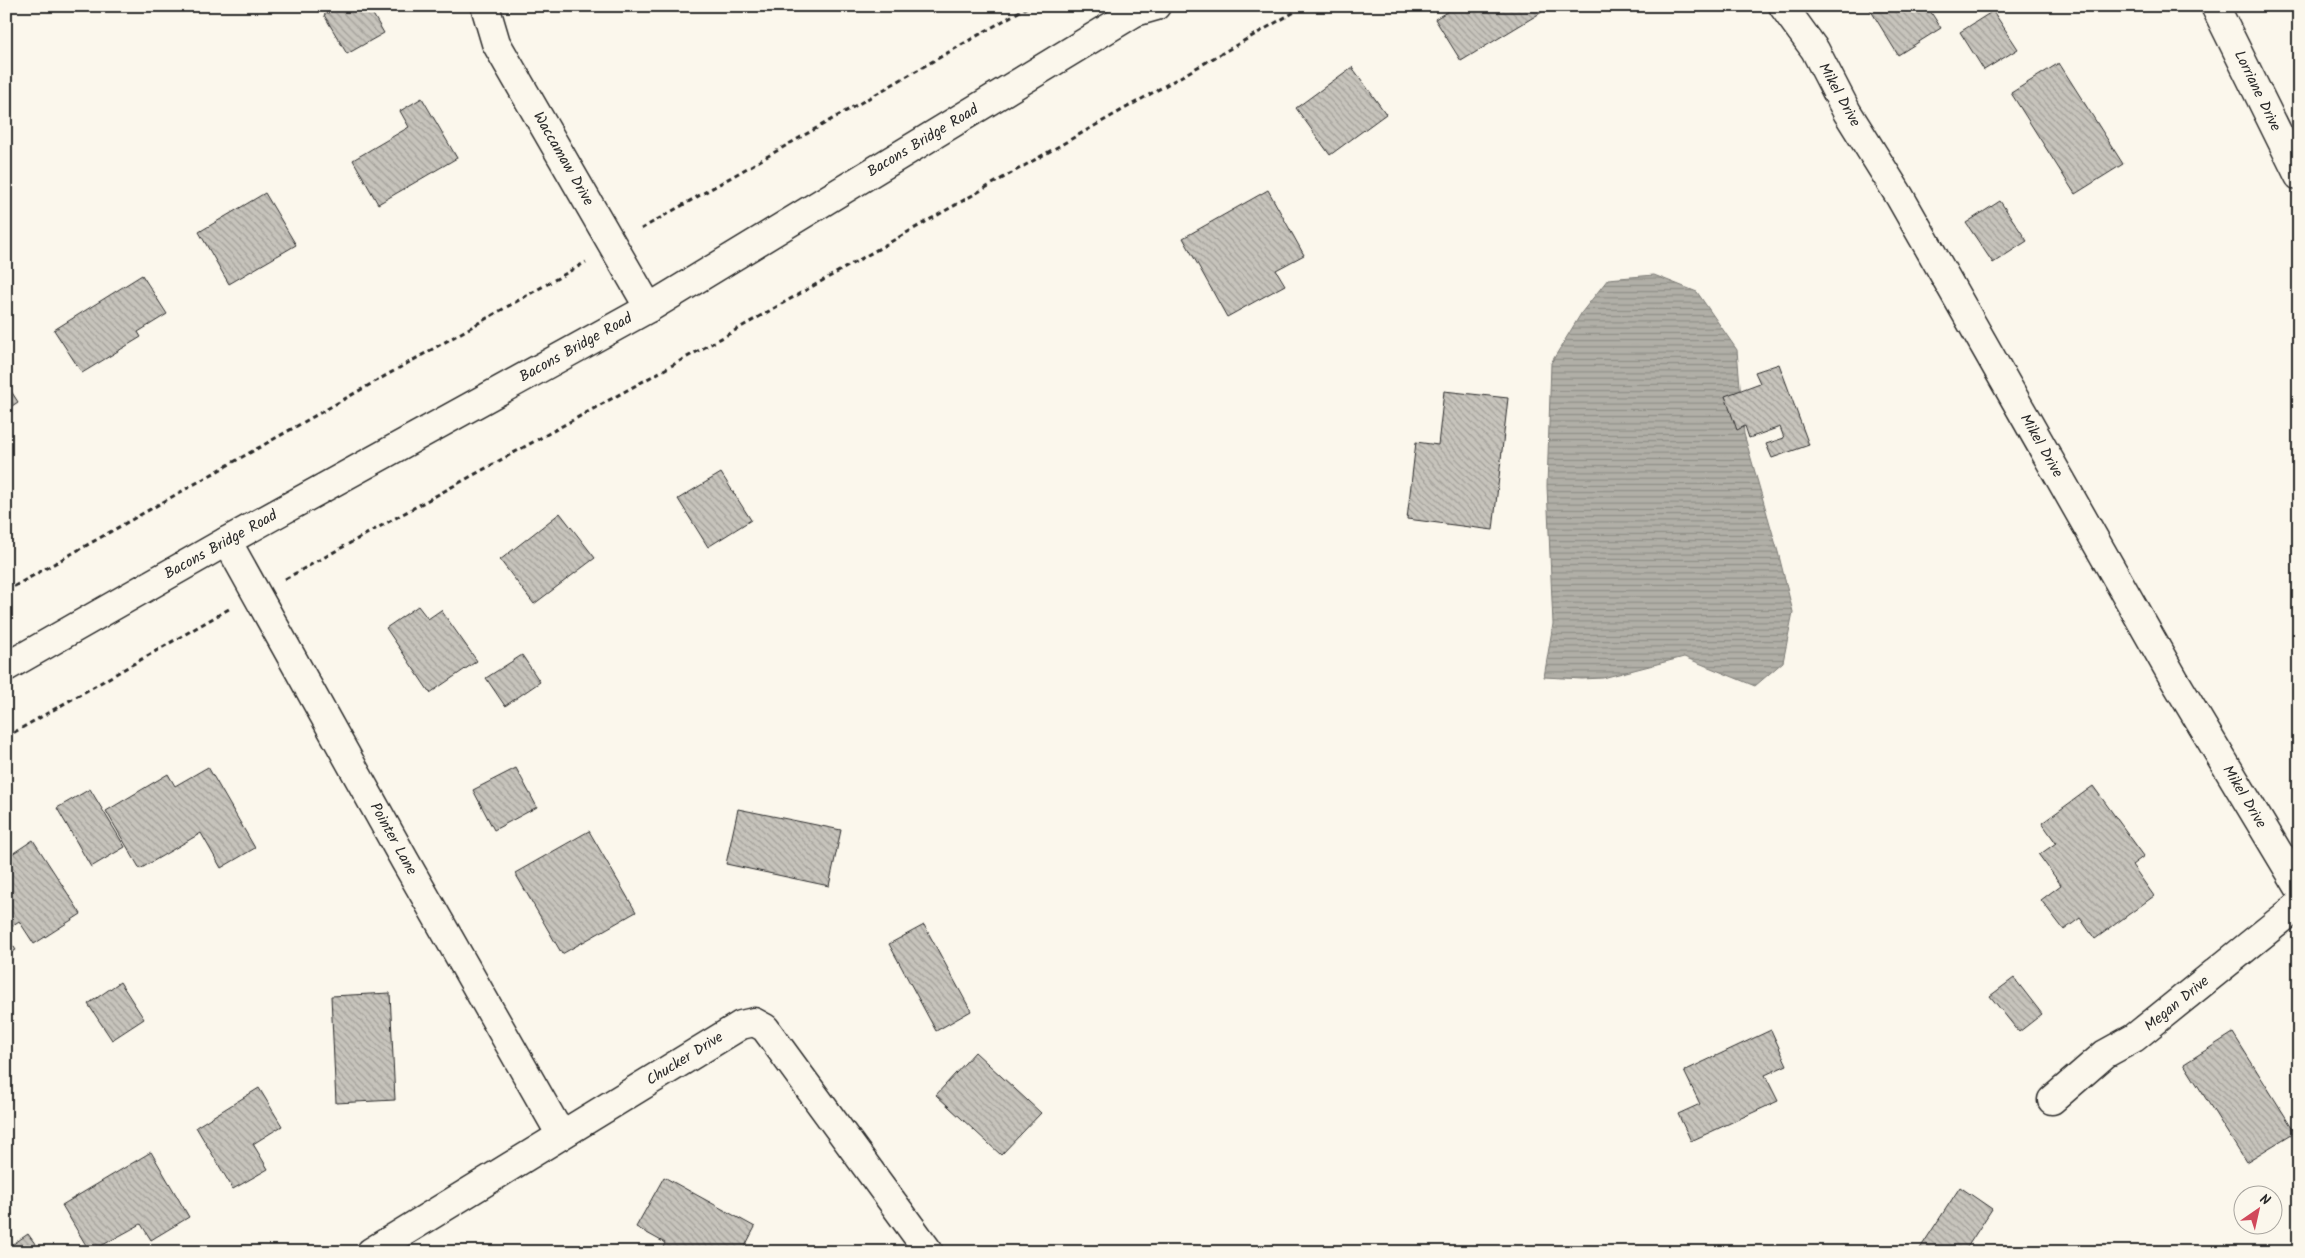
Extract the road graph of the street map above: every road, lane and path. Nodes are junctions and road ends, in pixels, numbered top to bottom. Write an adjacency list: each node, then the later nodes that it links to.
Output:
1 (485, 6): 10 (street, Waccamaw Drive)
2 (1029, 6): 8 (path)
3 (1306, 6): 12 (path)
4 (1783, 6): 17 (street, Mikel Drive)
5 (2215, 6): 7 (street, Lorriane Drive)
6 (1143, 8): 10 (street, Bacons Bridge Road)
7 (2299, 176)
8 (645, 227)
9 (557, 279): 13 (path)
10 (649, 308): 11 (street, Bacons Bridge Road)
11 (227, 541): 15 (street, Bacons Bridge Road); 20 (street, Pointer Lane)
12 (299, 571)
13 (6, 591)
14 (212, 619): 16 (path)
15 (6, 668)
16 (6, 738)
17 (2299, 888)
18 (2299, 906): 19 (street, Megan Drive)
19 (2052, 1100)
20 (560, 1135): 21 (street, Chucker Drive); 22 (street, Chucker Drive)
21 (371, 1252)
22 (929, 1252)

